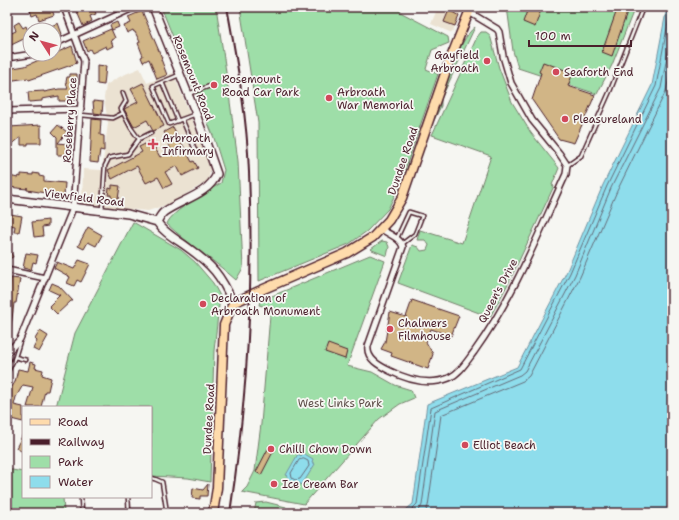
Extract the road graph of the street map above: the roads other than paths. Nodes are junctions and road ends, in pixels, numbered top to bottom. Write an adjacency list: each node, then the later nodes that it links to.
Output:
1 (64, 7): 6 (street, Roseberry Place)
2 (135, 7): 6 (street)
3 (153, 7): 10 (main road, Rosemount Road)
4 (643, 7): 24 (lane)
5 (470, 10): 24 (street); 29 (main road, Dundee Road)
6 (74, 35): 7 (street); 16 (street, Roseberry Place)
7 (62, 40)
8 (22, 56): 9 (street)
9 (7, 58)
10 (180, 74): 11 (lane); 14 (main road, Rosemount Road)
11 (162, 82): 20 (lane); 20 (lane)
12 (210, 86): 14 (lane)
13 (123, 94): 17 (lane)
14 (188, 94): 18 (main road, Rosemount Road)
15 (7, 111): 16 (street)
16 (81, 112): 17 (lane); 26 (street, Roseberry Place)
17 (123, 113): 22 (lane)
18 (196, 114): 19 (lane); 28 (main road, Rosemount Road)
19 (182, 119): 20 (lane); 23 (lane)
20 (178, 121)
21 (151, 133): 22 (lane)
22 (139, 139): 27 (lane)
23 (196, 152)
24 (567, 166): 31 (street, Queen's Drive)
25 (7, 199): 26 (main road, Viewfield Road)
26 (73, 208): 27 (main road, Viewfield Road); 33 (street, Roseberry Place)
27 (102, 211): 28 (main road, Viewfield Road)
28 (157, 222): 34 (main road)
29 (381, 229): 30 (street); 34 (main road, Dundee Road)
30 (397, 239): 31 (street); 31 (lane)
31 (402, 244)
32 (7, 270): 33 (street)
33 (44, 278): 35 (street, Roseberry Place)
34 (233, 303): 46 (main road, Dundee Road)
35 (20, 339): 36 (street); 37 (lane)
36 (7, 353)
37 (15, 357): 38 (lane); 39 (lane)
38 (26, 360)
39 (7, 373)
40 (152, 478): 45 (lane)
41 (81, 498): 43 (lane)
42 (128, 498): 44 (lane)
43 (82, 513)
44 (129, 513)
45 (167, 513)
46 (213, 513)

